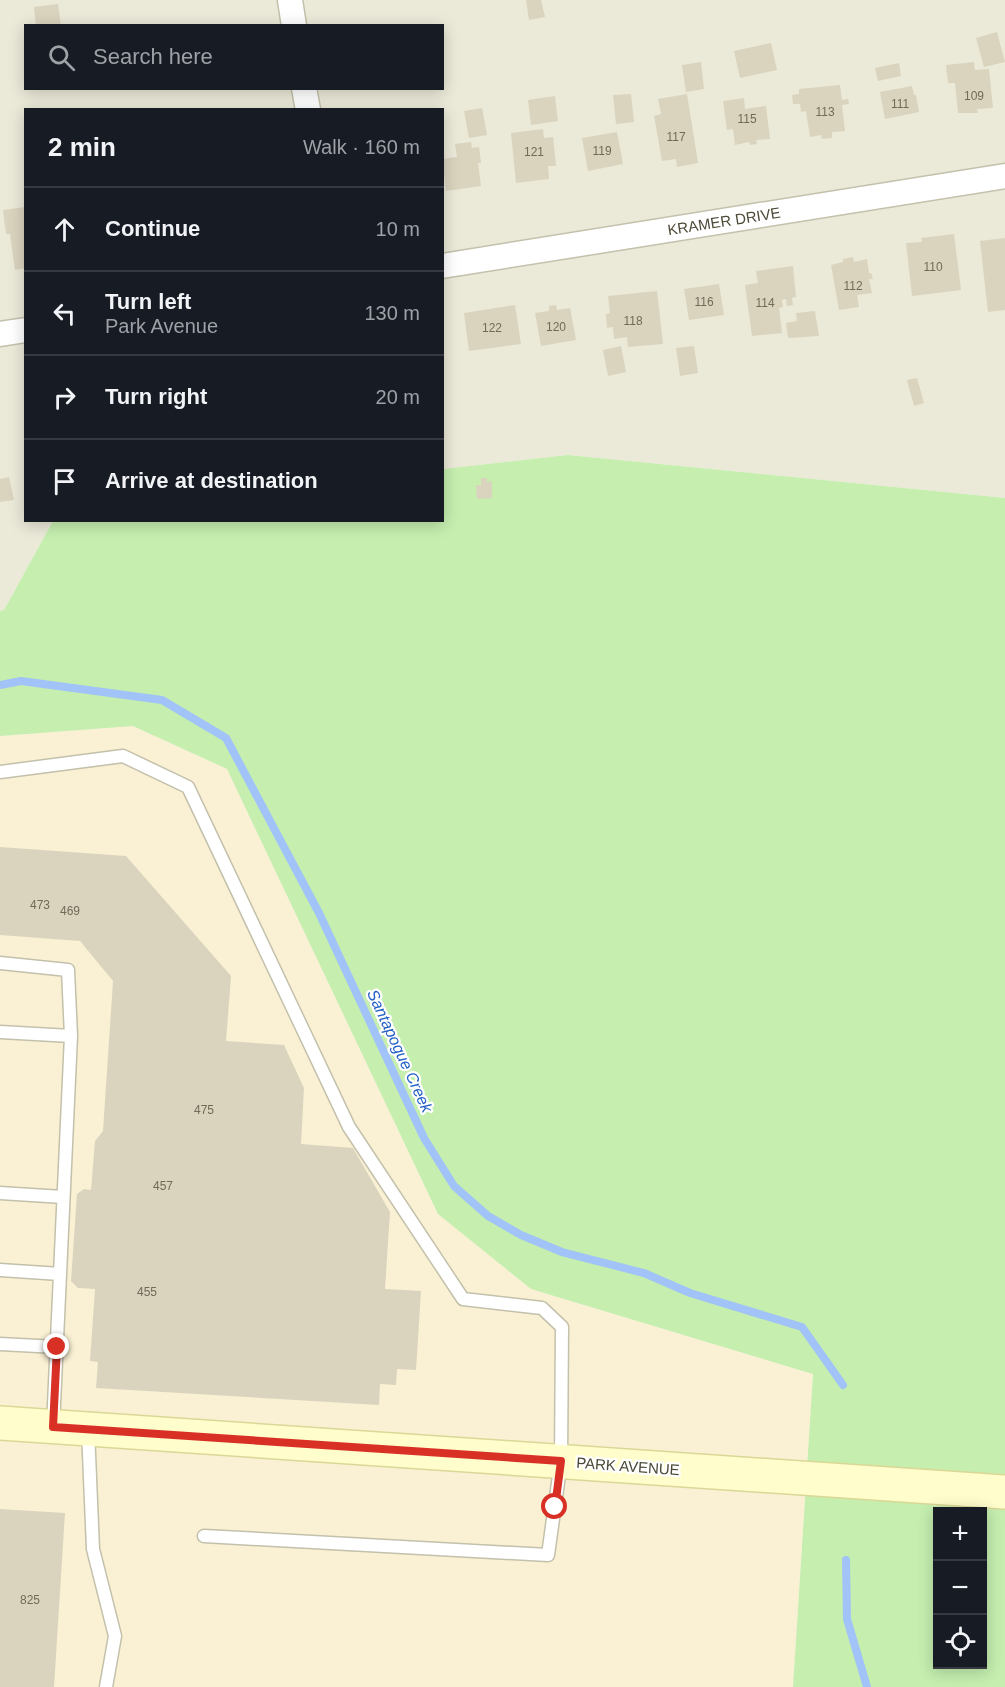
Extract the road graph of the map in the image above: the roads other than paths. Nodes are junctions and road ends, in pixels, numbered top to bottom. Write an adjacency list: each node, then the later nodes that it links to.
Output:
1 (290, 0): 2 (street)
2 (294, 24)
3 (304, 90): 4 (street)
4 (308, 108)
5 (1005, 176): 6 (street, KRAMER DRIVE)
6 (444, 266)
7 (24, 330): 8 (street)
8 (0, 334)
9 (0, 771): 22 (lane)
10 (0, 963): 12 (lane)
11 (0, 1032): 12 (lane)
12 (71, 1036): 14 (lane)
13 (0, 1193): 14 (lane)
14 (63, 1197): 16 (lane)
15 (0, 1270): 16 (lane)
16 (60, 1274): 18 (lane)
17 (0, 1344): 18 (lane)
18 (57, 1347): 20 (lane)
19 (0, 1423): 20 (street, PARK AVENUE)
20 (53, 1427): 21 (street, PARK AVENUE)
21 (88, 1429): 22 (street, PARK AVENUE); 25 (lane)
22 (561, 1461): 23 (street, PARK AVENUE); 24 (lane)
23 (1005, 1492)
24 (204, 1536)
25 (106, 1687)

